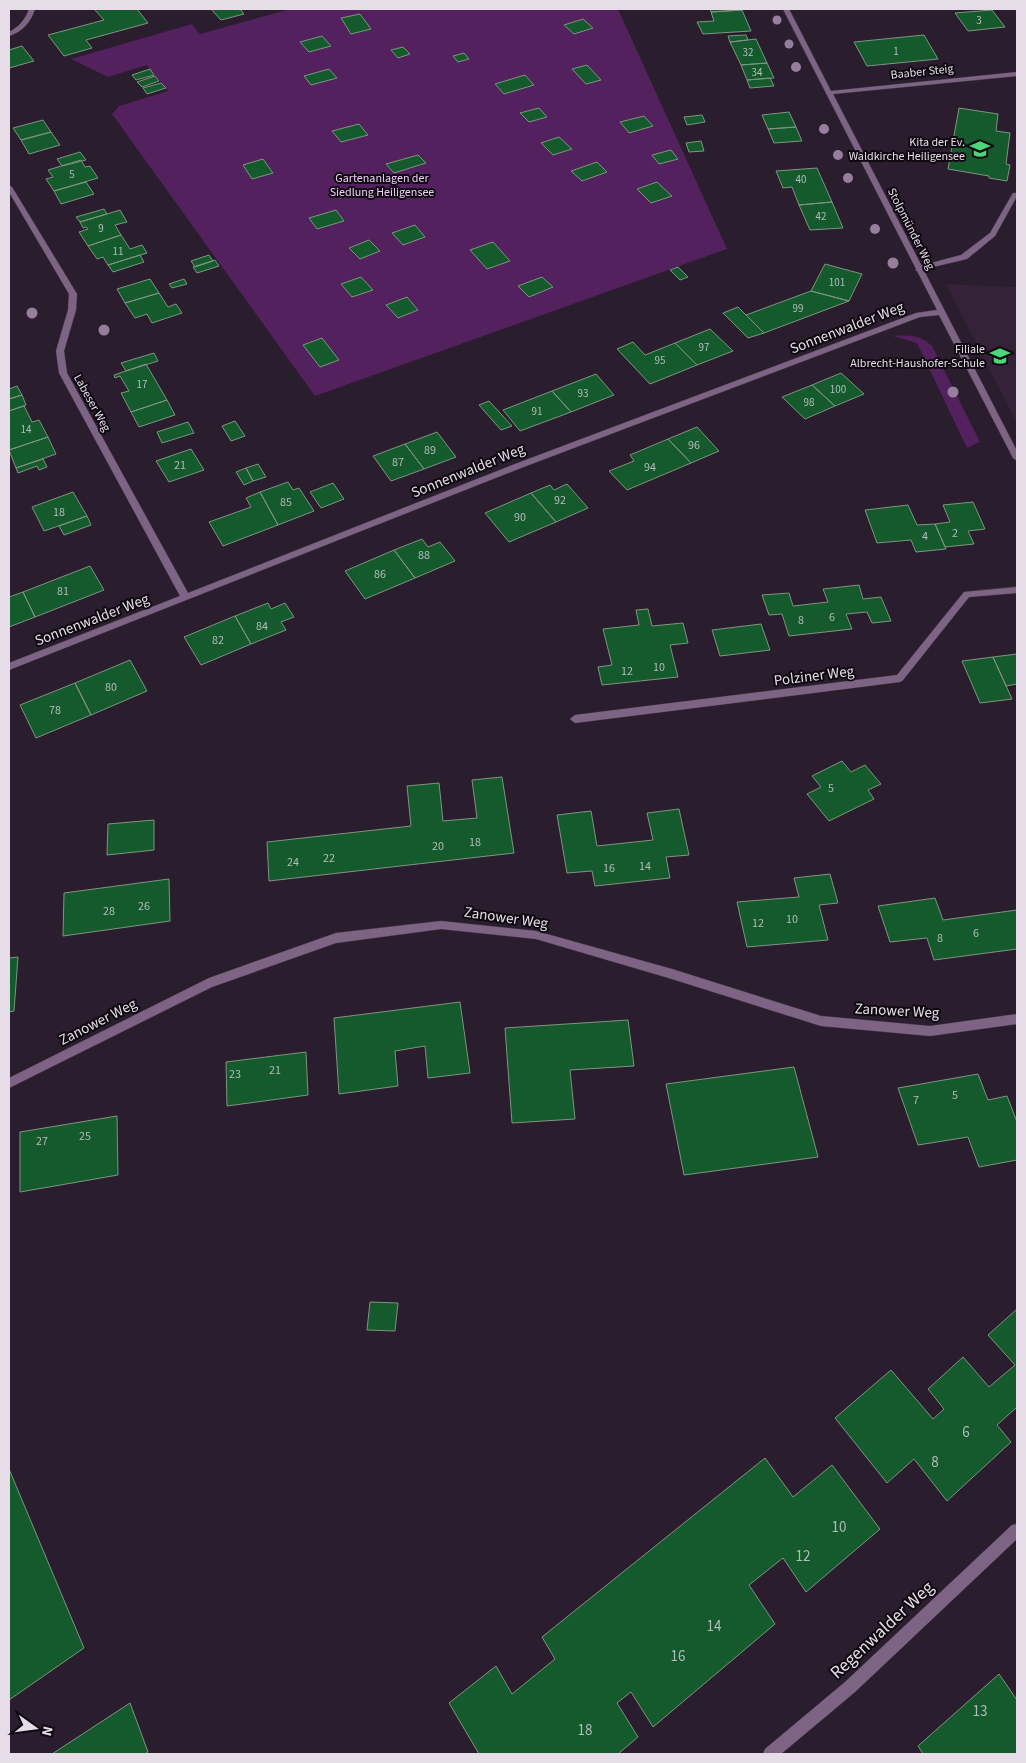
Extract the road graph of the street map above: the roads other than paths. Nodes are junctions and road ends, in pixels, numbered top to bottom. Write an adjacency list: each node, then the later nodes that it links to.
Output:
1 (32, 9): 3 (street)
2 (786, 9): 5 (street, Stolpmünder Weg)
3 (9, 34)
4 (1017, 74): 5 (street, Baaber Steig)
5 (829, 92): 8 (street, Stolpmünder Weg)
6 (9, 187): 12 (street, Labeser Weg)
7 (1015, 194): 8 (street)
8 (919, 269): 9 (street, Stolpmünder Weg)
9 (942, 312): 10 (street, Stolpmünder Weg); 12 (street, Sonnenwalder Weg)
10 (1017, 458)
11 (1017, 590): 14 (street, Polziner Weg)
12 (186, 598): 13 (street, Sonnenwalder Weg)
13 (9, 667)
14 (575, 719)
15 (1017, 1018): 16 (street, Zanower Weg)
16 (9, 1083)
17 (1017, 1530): 18 (street, Regenwalder Weg)
18 (770, 1754)

